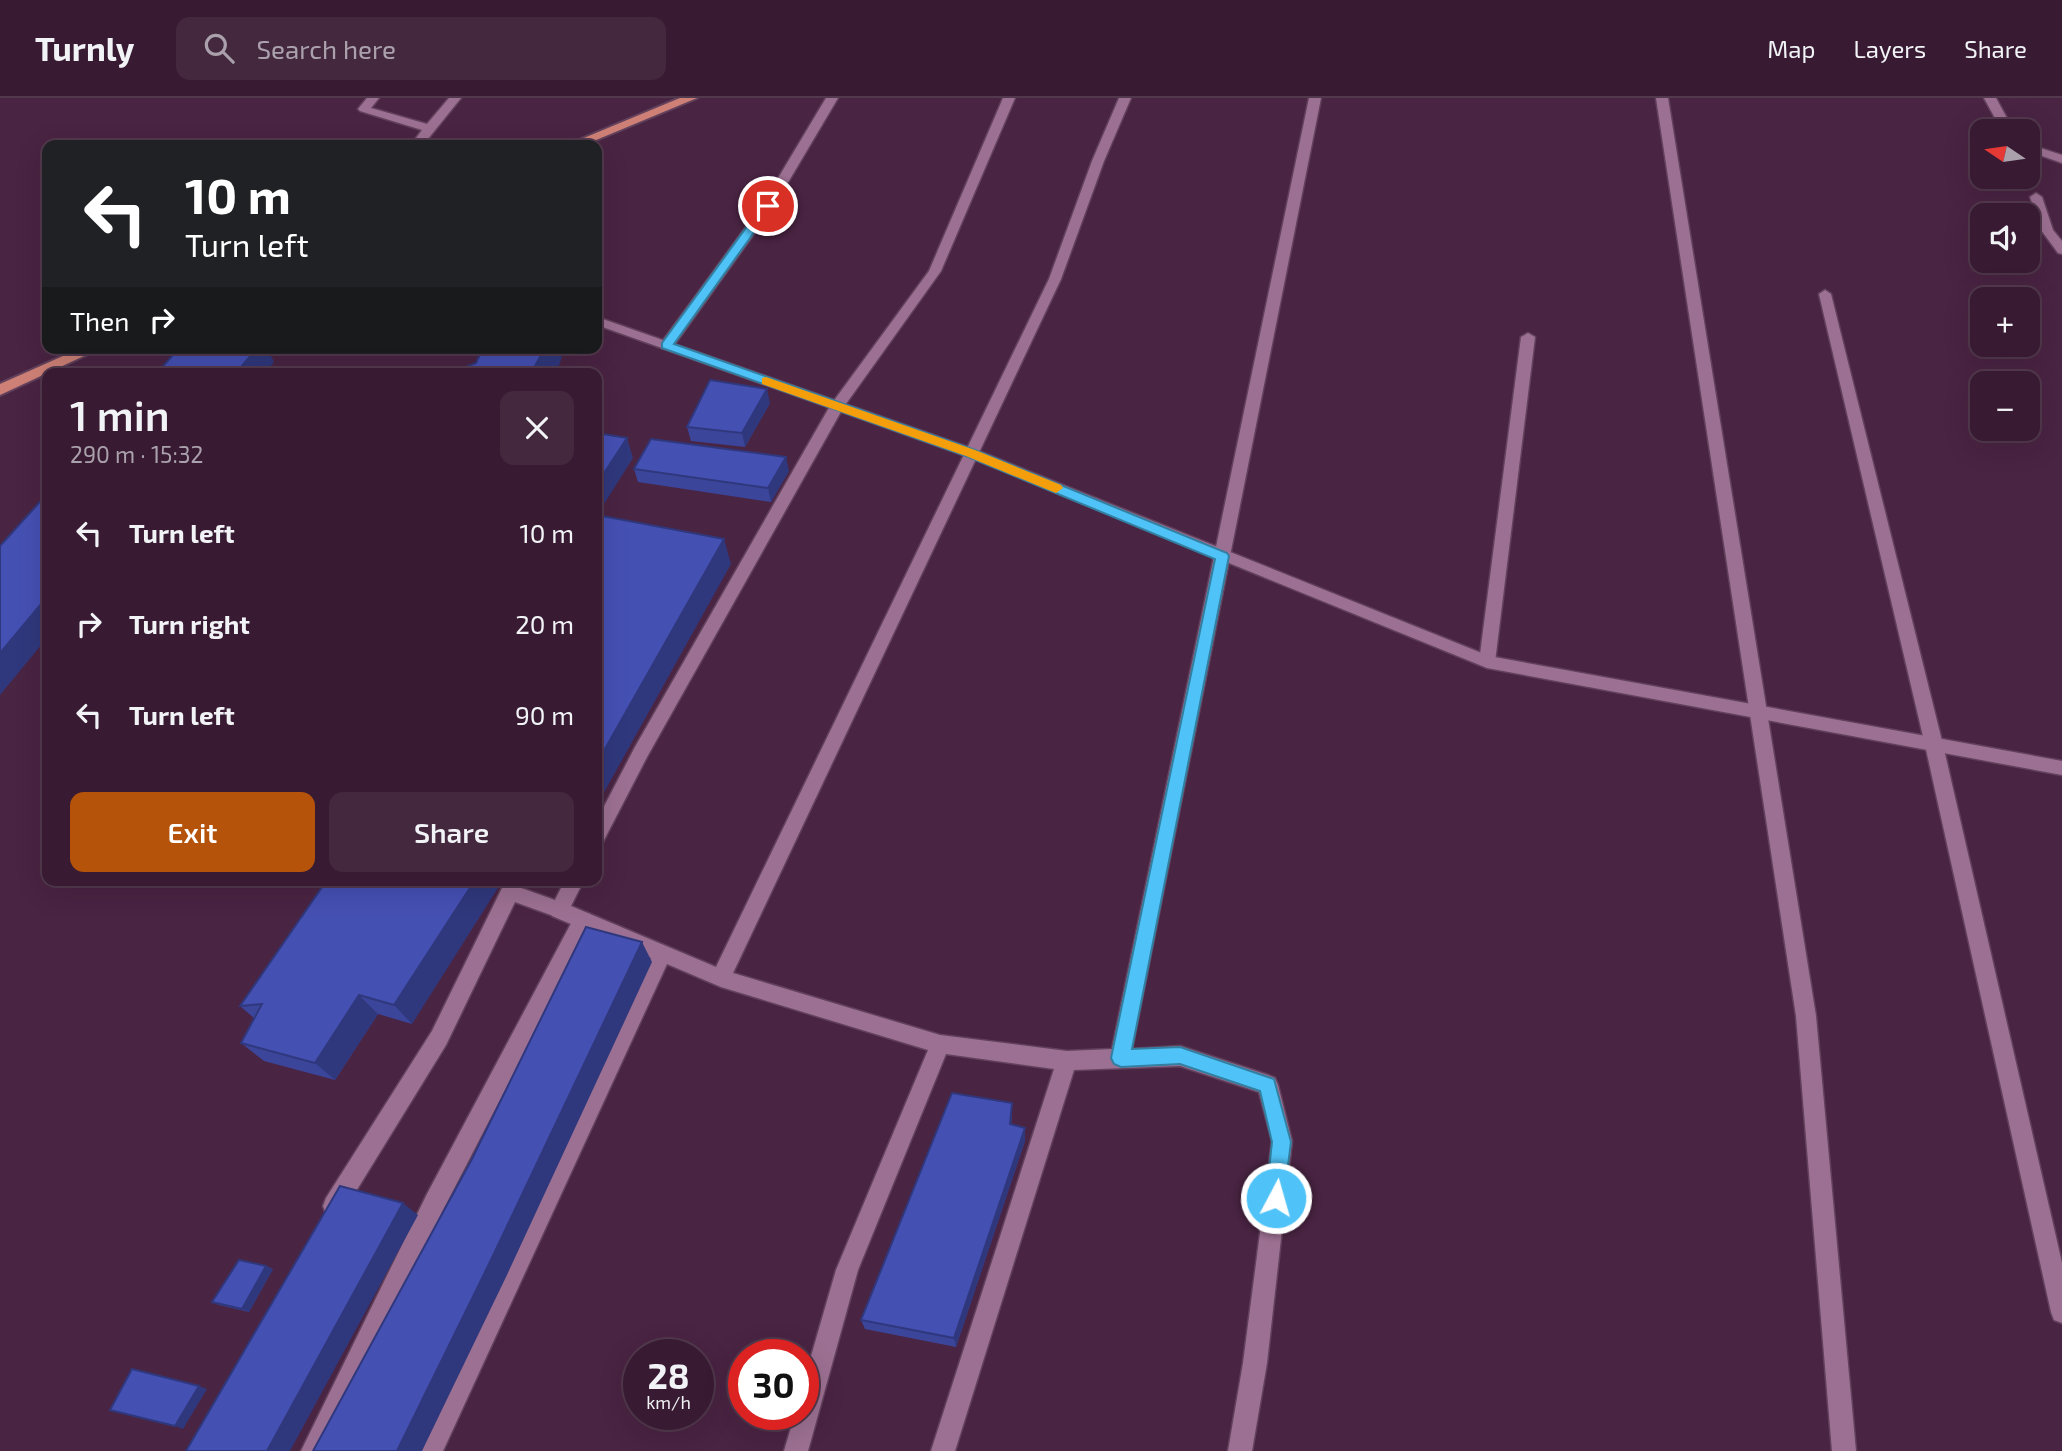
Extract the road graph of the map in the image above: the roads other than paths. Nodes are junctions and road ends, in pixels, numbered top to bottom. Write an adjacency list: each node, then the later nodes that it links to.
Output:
1 (373, 98): 11 (street)
2 (454, 98): 11 (street)
3 (691, 98): 13 (highway)
4 (832, 98): 21 (street)
5 (1009, 98): 26 (street)
6 (1125, 98): 27 (street)
7 (1315, 98): 28 (street)
8 (1662, 98): 30 (street)
9 (1990, 98): 10 (street)
10 (2001, 119)
11 (429, 128): 12 (street)
12 (421, 140)
13 (586, 140)
14 (2040, 151): 15 (street)
15 (2062, 159)
16 (2036, 197): 17 (street)
17 (2062, 250)
18 (1825, 294): 31 (street)
19 (602, 323): 21 (street)
20 (1528, 337): 29 (street)
21 (667, 345): 26 (street)
22 (81, 354): 23 (highway)
23 (49, 368)
24 (42, 371): 25 (highway)
25 (0, 390)
26 (837, 406): 27 (street); 33 (street)
27 (971, 453): 28 (street); 38 (street)
28 (1222, 556): 29 (street); 40 (street)
29 (1487, 662): 30 (street)
30 (1759, 712): 31 (street); 49 (street)
31 (1934, 745): 32 (street); 43 (street)
32 (2062, 768)
33 (602, 827)
34 (572, 886): 35 (street)
35 (559, 910): 36 (street); 42 (street)
36 (583, 920): 37 (street); 44 (street)
37 (663, 953): 38 (street); 45 (street)
38 (721, 978): 39 (street)
39 (940, 1044): 41 (street); 46 (street)
40 (1121, 1058): 41 (street); 48 (street)
41 (1067, 1061): 47 (street)
42 (325, 1222)
43 (2062, 1311)
44 (313, 1451)
45 (431, 1451)
46 (796, 1451)
47 (943, 1451)
48 (1240, 1451)
49 (1844, 1451)

